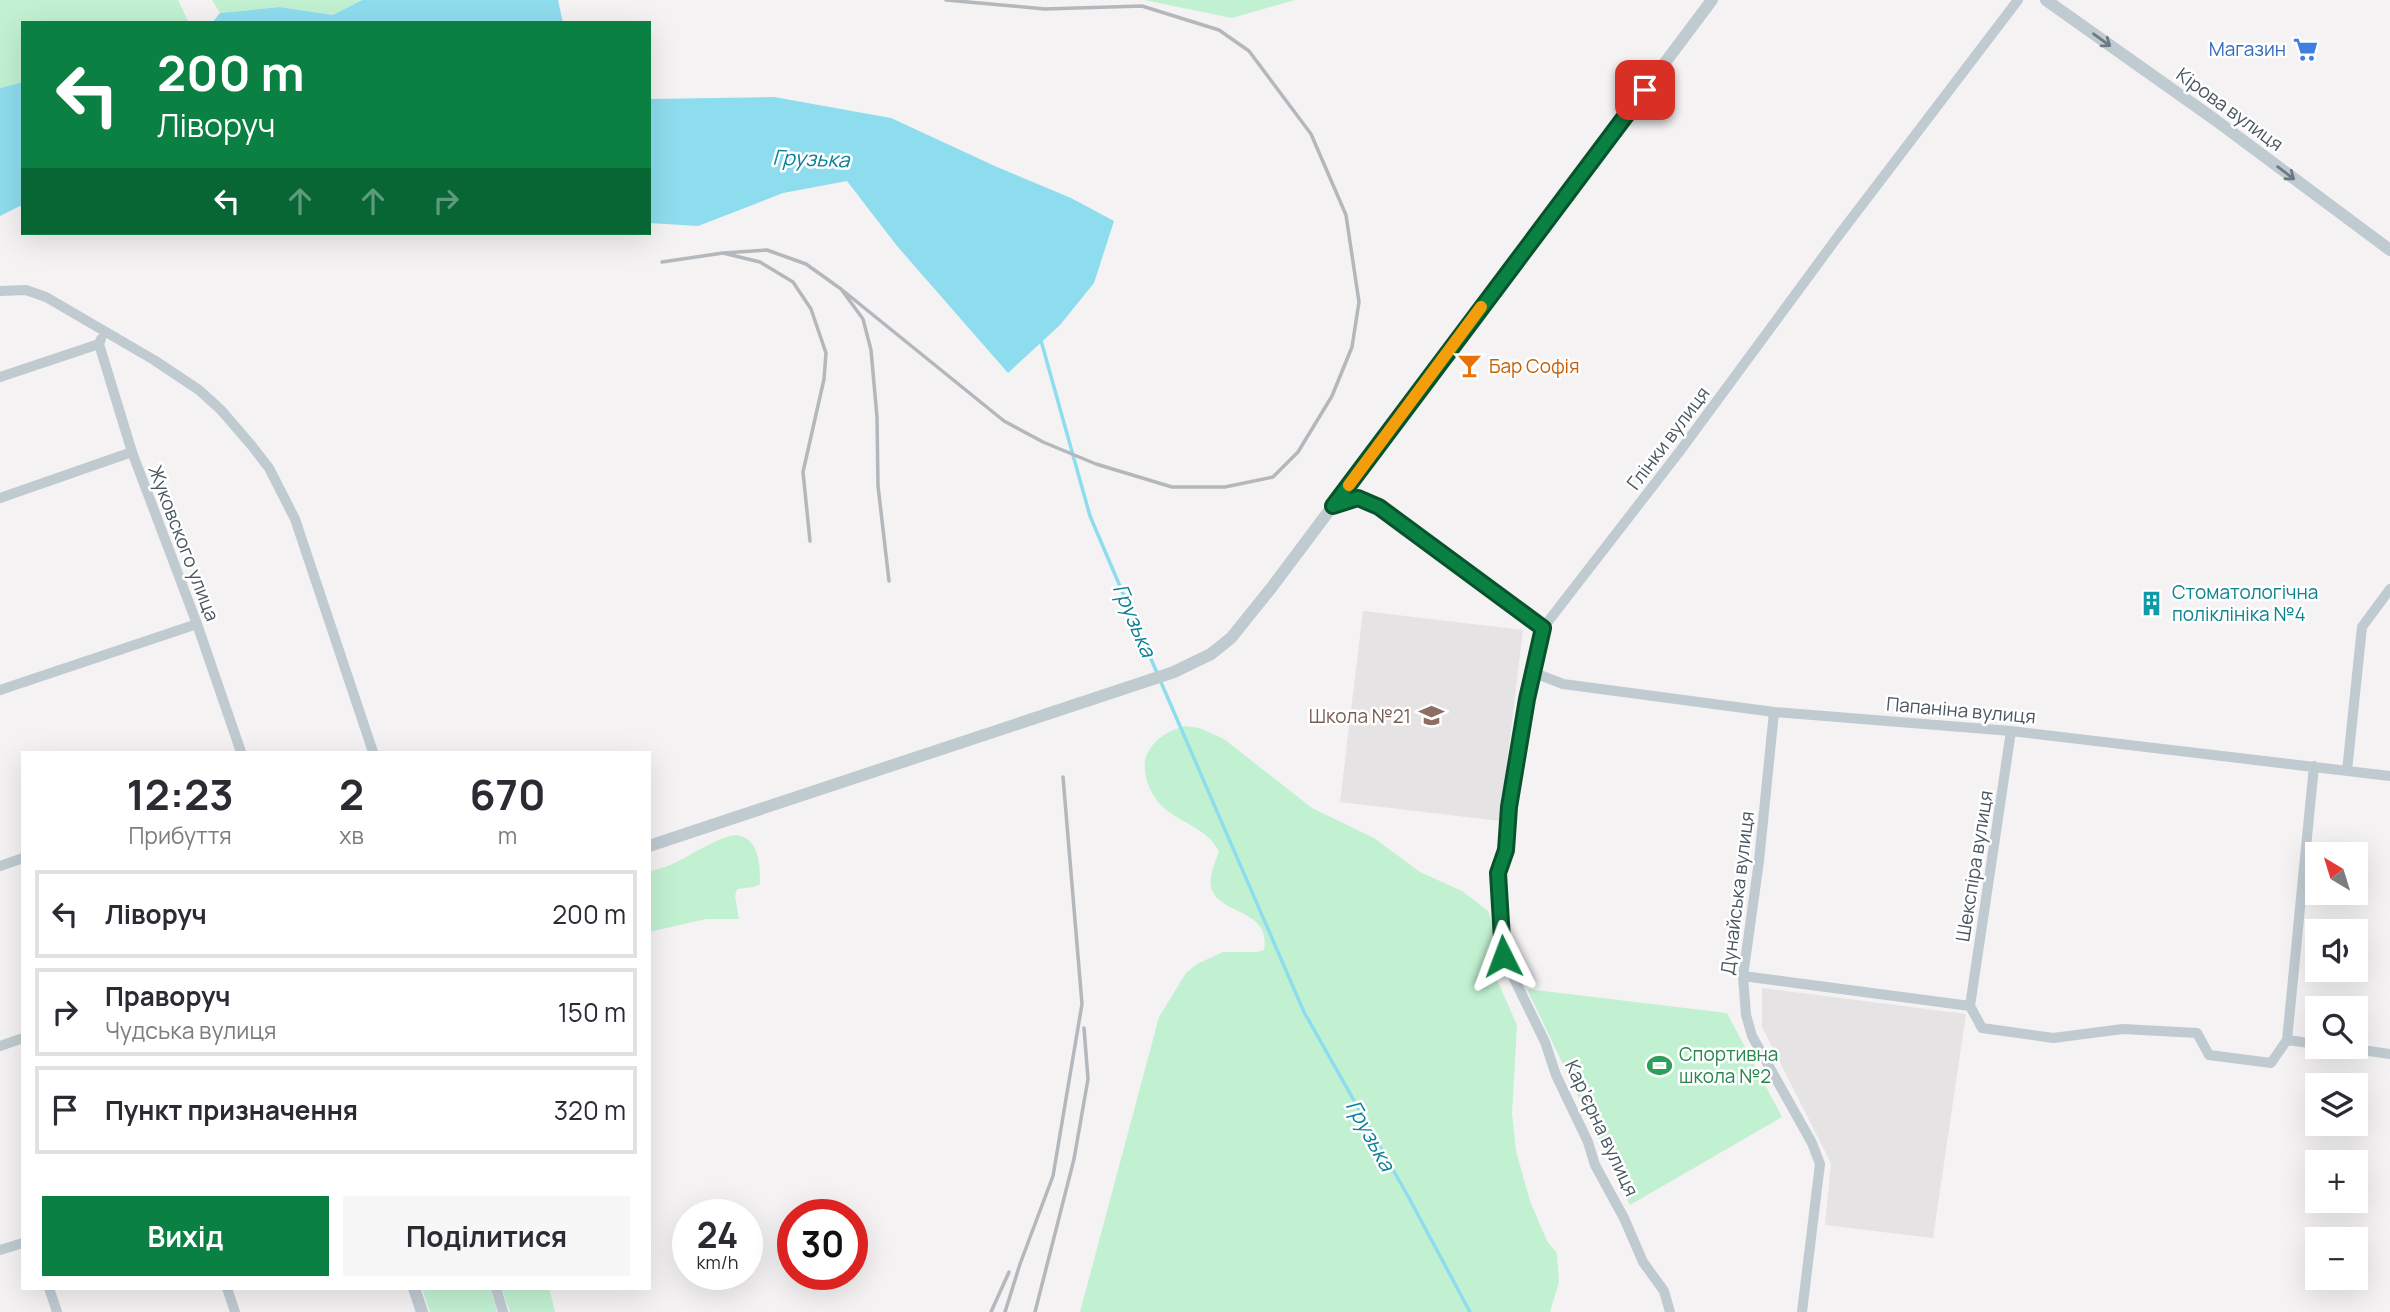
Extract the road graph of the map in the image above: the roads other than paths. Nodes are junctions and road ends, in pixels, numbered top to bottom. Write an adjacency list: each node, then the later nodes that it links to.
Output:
1 (1712, 0): 11 (street)
2 (2018, 0): 14 (street, Глінки вулиця)
3 (2046, 0): 4 (street, Кірова вулиця, one-way to 4)
4 (2390, 250)
5 (0, 291): 6 (street)
6 (106, 330): 7 (street); 20 (street)
7 (99, 344): 8 (street); 9 (street, Жуковского улица)
8 (0, 377)
9 (132, 452): 10 (street); 13 (street, Жуковского улица)
10 (0, 498)
11 (1333, 506): 14 (street); 24 (street)
12 (2390, 589): 22 (street)
13 (197, 624): 16 (street); 19 (street, Жуковского улица)
14 (1543, 628): 15 (street, Глінки вулиця)
15 (1532, 671): 17 (street, Папаніна вулиця); 27 (street, Глінки вулиця)
16 (0, 690)
17 (1774, 712): 18 (street, Папаніна вулиця); 28 (street, Дунайська вулиця)
18 (2011, 732): 21 (street, Папаніна вулиця); 29 (street, Шекспіра вулиця)
19 (241, 751)
20 (373, 751)
21 (2314, 766): 22 (street, Папаніна вулиця); 31 (street)
22 (2347, 771): 23 (street, Папаніна вулиця)
23 (2390, 776)
24 (651, 845)
25 (21, 859): 26 (street)
26 (0, 866)
27 (1503, 956): 46 (street, Кар’єрна вулиця)
28 (1743, 976): 29 (street); 47 (street, Дунайська вулиця)
29 (1970, 1006): 31 (street)
30 (21, 1039): 33 (street)
31 (2287, 1040): 32 (street)
32 (2305, 1042)
33 (0, 1046)
34 (2368, 1051): 35 (street)
35 (2390, 1054)
36 (21, 1244): 37 (street)
37 (0, 1251)
38 (50, 1290): 42 (street)
39 (228, 1290): 43 (street)
40 (415, 1290): 44 (street)
41 (497, 1290): 45 (street)
42 (57, 1312)
43 (235, 1312)
44 (422, 1312)
45 (503, 1312)
46 (1670, 1312)
47 (1801, 1312)

